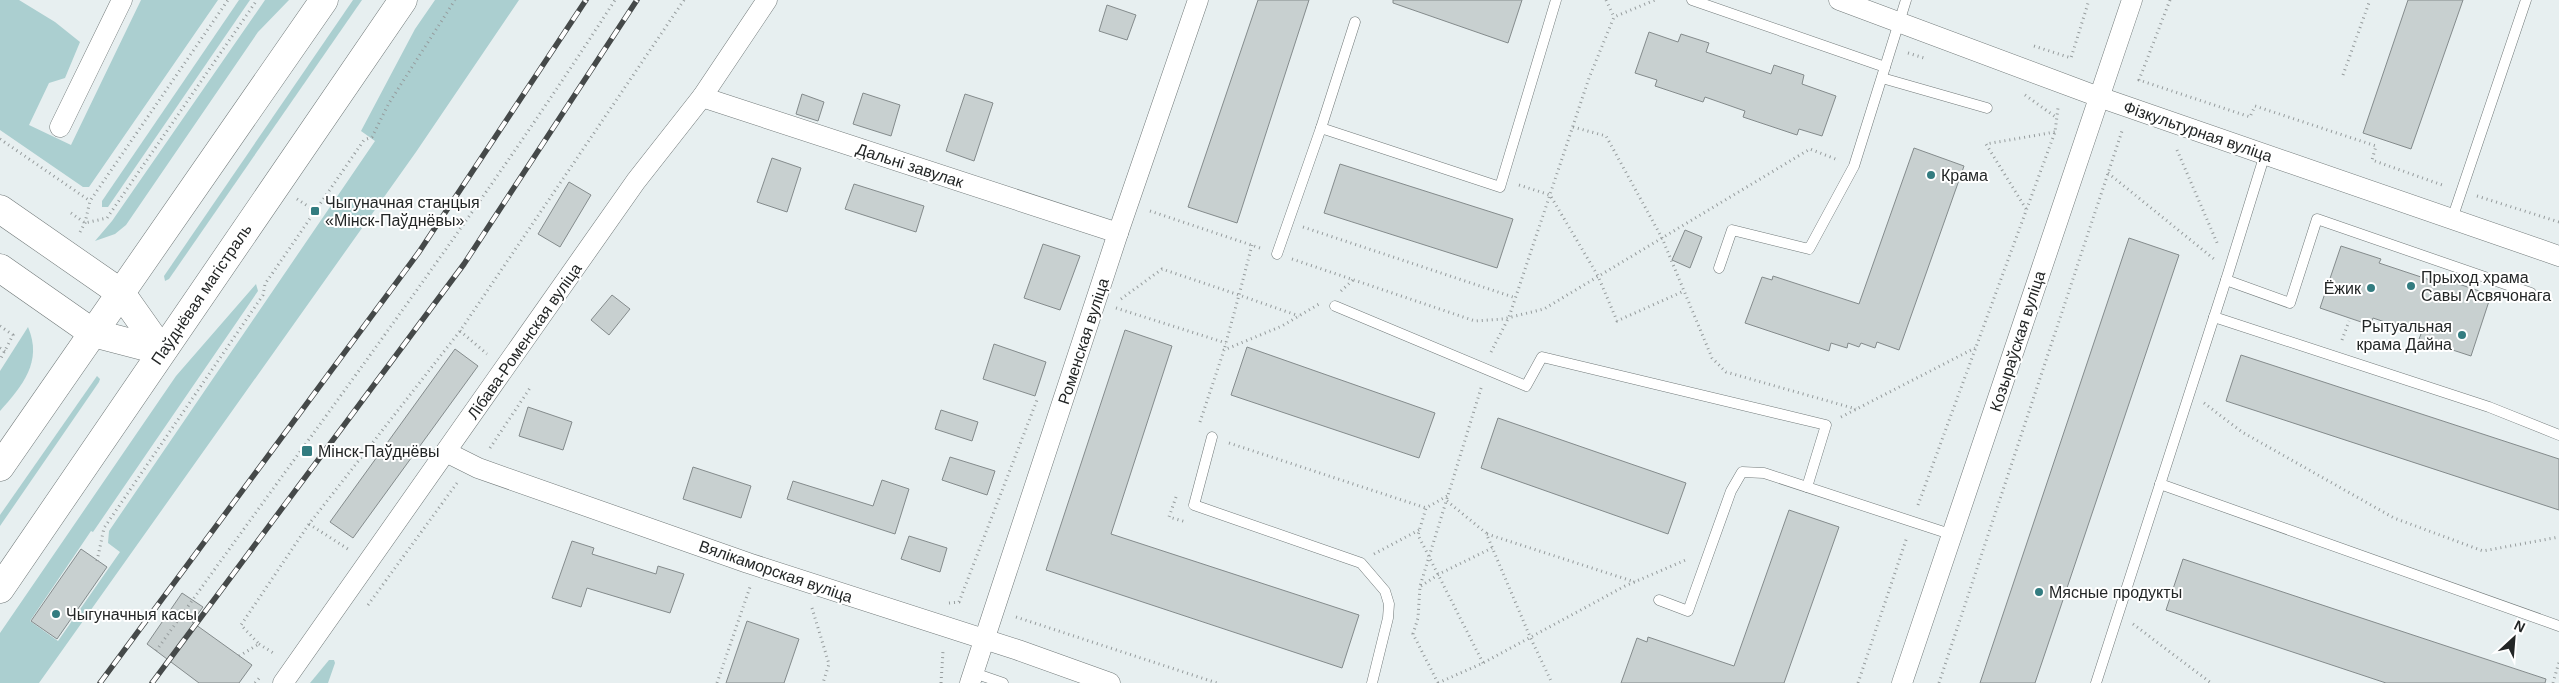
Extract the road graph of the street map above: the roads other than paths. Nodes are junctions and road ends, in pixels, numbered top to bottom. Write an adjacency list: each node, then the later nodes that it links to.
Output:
1 (122, 0): 19 (street)
2 (324, 0): 30 (main road)
3 (403, 0): 35 (main road, Паўднёвая магістраль)
4 (767, 0): 16 (street, Лібава-Роменская вуліца)
5 (1198, 0): 24 (street, Роменская вуліца)
6 (1556, 0): 20 (lane)
7 (1692, 0): 14 (lane)
8 (1839, 0): 13 (street, Фізкультурная вуліца)
9 (1906, 0): 13 (lane)
10 (2132, 0): 17 (street, Козыраўская вуліца)
11 (2526, 0): 23 (lane)
12 (1355, 22): 20 (lane)
13 (1899, 22): 14 (lane); 17 (street, Фізкультурная вуліца)
14 (1885, 67): 15 (lane)
15 (1882, 78): 18 (lane); 28 (lane)
16 (702, 97): 24 (street, Дальні завулак); 38 (street, Лібава-Роменская вуліца)
17 (2100, 97): 21 (street, Фізкультурная вуліца); 42 (street, Козыраўская вуліца)
18 (1987, 108)
19 (60, 127)
20 (1321, 128): 25 (lane)
21 (2265, 154): 23 (street, Фізкультурная вуліца); 29 (lane)
22 (0, 209): 30 (main road)
23 (2452, 219): 26 (street, Фізкультурная вуліца)
24 (1118, 233): 46 (street, Роменская вуліца)
25 (1277, 254)
26 (2559, 256)
27 (0, 268): 34 (main road)
28 (1719, 268)
29 (2227, 276): 31 (lane); 33 (lane)
30 (121, 293): 34 (main road); 35 (main road)
31 (2531, 293)
32 (1335, 306): 41 (lane)
33 (2214, 317): 36 (lane); 40 (lane)
34 (94, 333): 35 (main road); 39 (main road)
35 (162, 351): 43 (main road, Паўднёвая магістраль)
36 (2559, 435)
37 (1212, 437): 51 (lane)
38 (446, 452): 46 (street, Вялікаморская вуліца); 48 (street, Лібава-Роменская вуліца)
39 (0, 467)
40 (2160, 484): 45 (lane); 53 (lane)
41 (1806, 487): 42 (lane); 44 (lane)
42 (1953, 535): 52 (street, Козыраўская вуліца)
43 (0, 589)
44 (1659, 600)
45 (2559, 626)
46 (984, 640): 47 (street, Роменская вуліца); 50 (street, Вялікаморская вуліца)
47 (972, 678): 49 (lane)
48 (283, 683)
49 (1003, 683)
50 (1110, 683)
51 (1372, 683)
52 (1902, 683)
53 (2096, 683)

